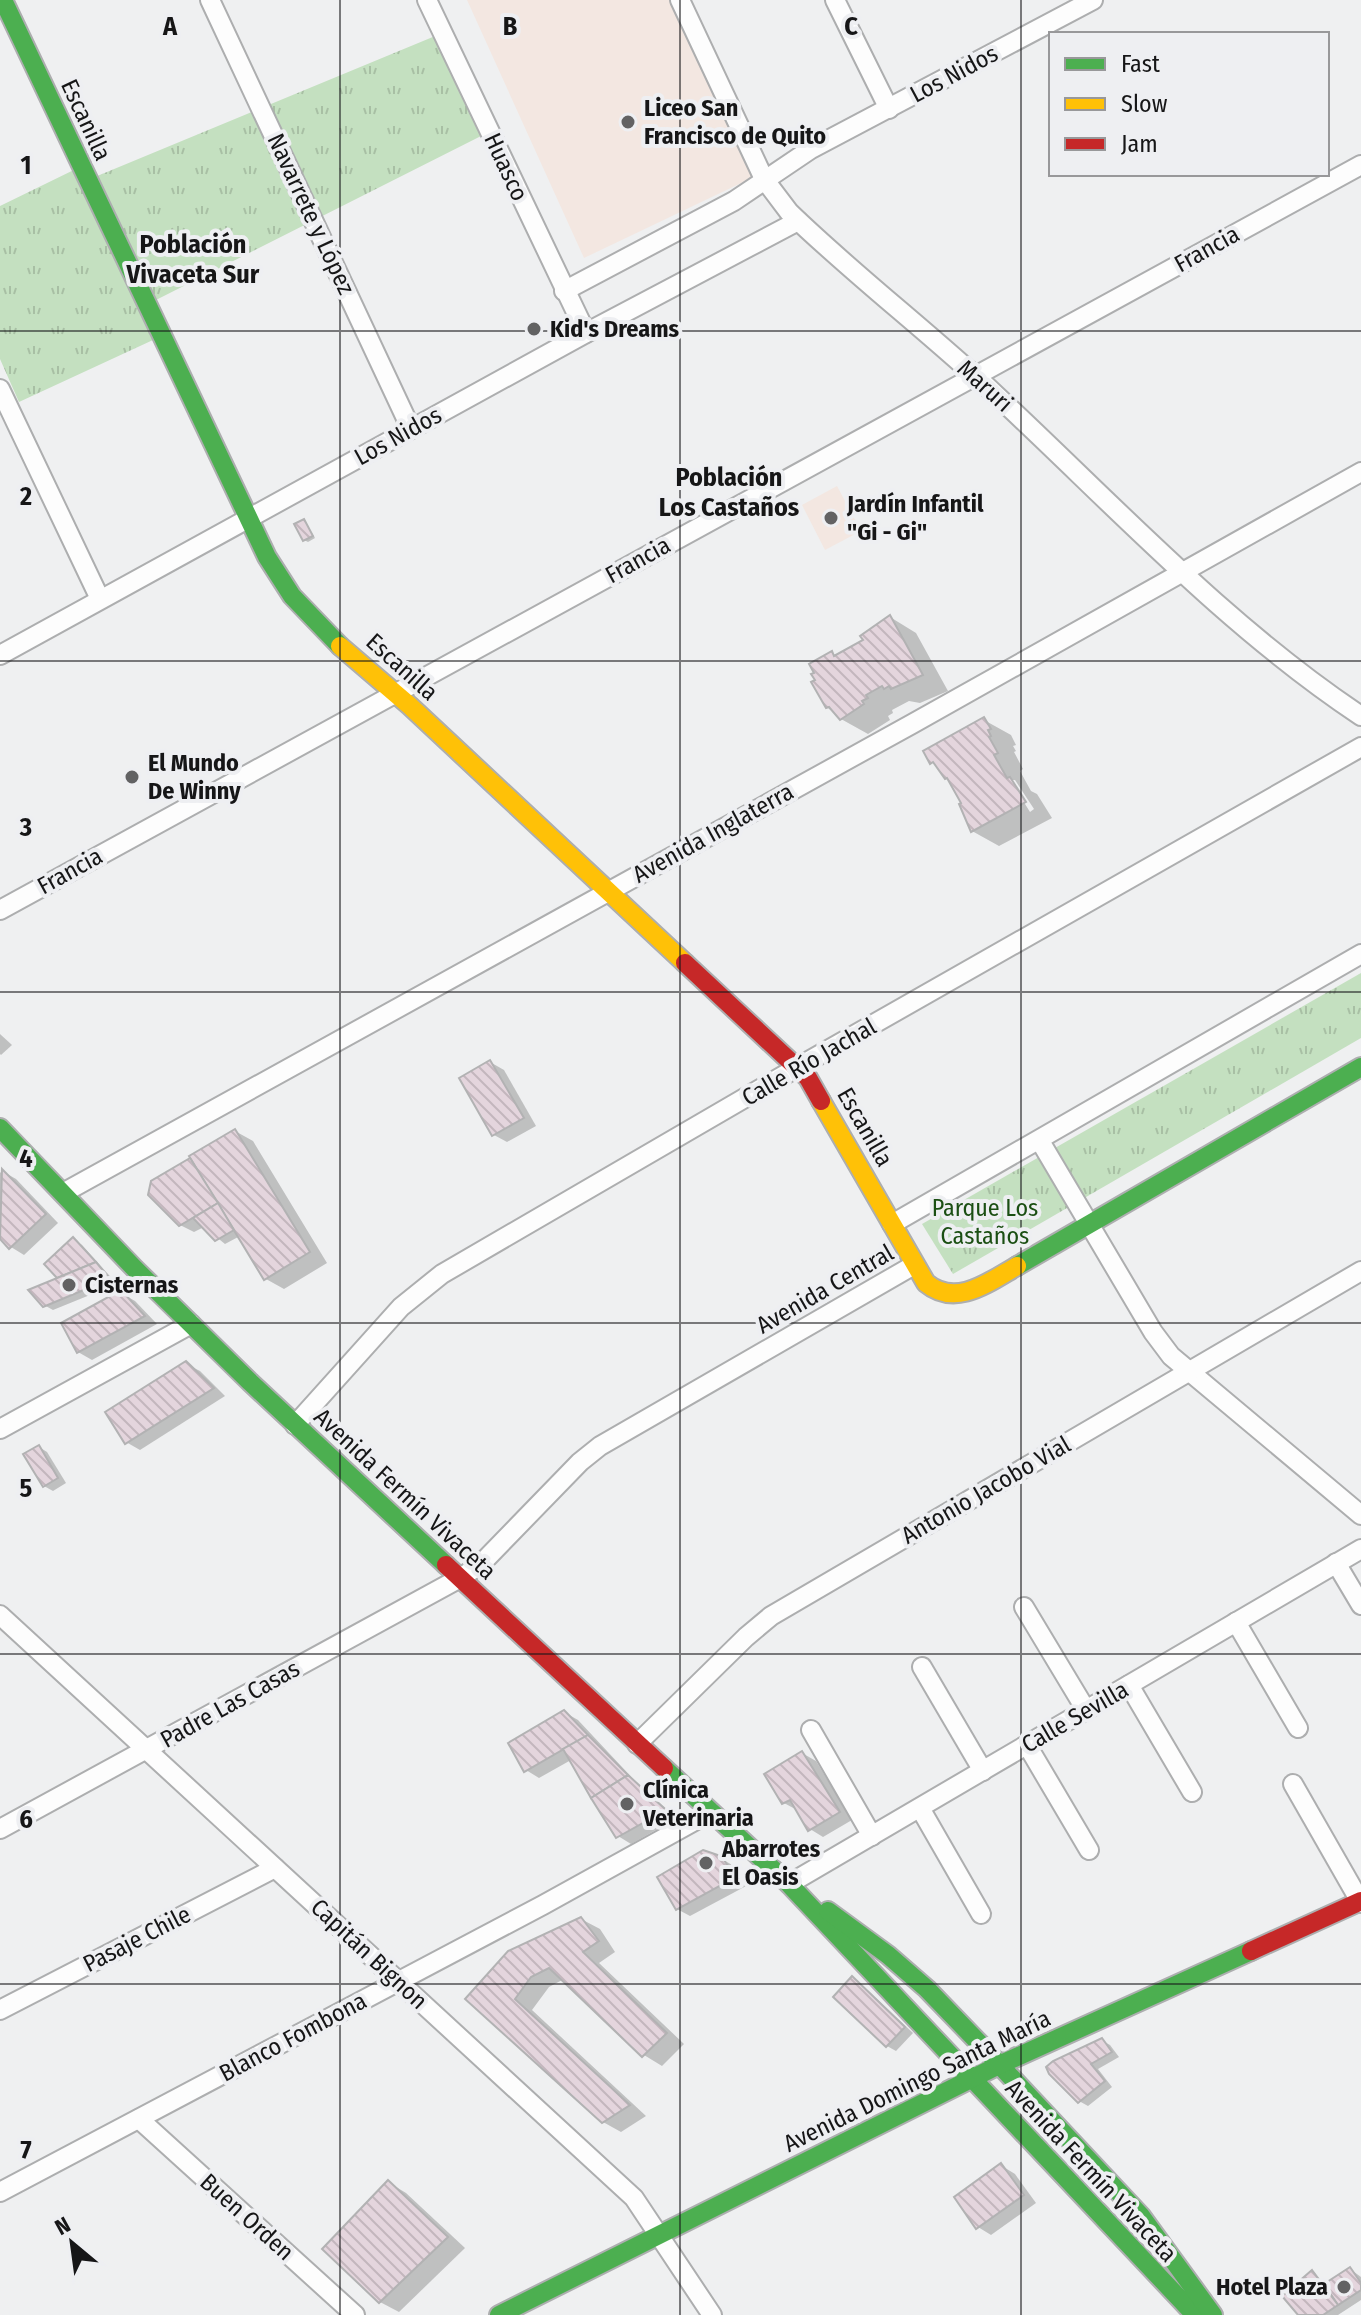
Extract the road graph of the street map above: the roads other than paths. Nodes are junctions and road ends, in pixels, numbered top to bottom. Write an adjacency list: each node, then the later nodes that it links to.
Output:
1 (3, 0): 18 (main road, Escanilla)
2 (210, 0): 16 (street, Navarrete y López)
3 (427, 0): 12 (street, Huasco)
4 (680, 0): 10 (street, Maruri)
5 (835, 0): 8 (street)
6 (1093, 0): 7 (street, Los Nidos)
7 (1071, 5): 8 (street, Los Nidos)
8 (889, 109): 10 (street, Los Nidos)
9 (1361, 165): 14 (street, Francia)
10 (764, 179): 11 (street, Maruri); 12 (street, Los Nidos)
11 (798, 221): 13 (street, Los Nidos); 14 (street, Maruri)
12 (564, 291): 13 (street, Huasco)
13 (586, 333): 16 (street, Los Nidos)
14 (975, 376): 19 (street, Maruri); 22 (street, Francia)
15 (2, 398): 20 (street)
16 (411, 429): 18 (street, Los Nidos)
17 (1361, 472): 19 (street, Avenida Inglaterra)
18 (248, 519): 20 (street, Los Nidos); 22 (main road, Escanilla)
19 (1182, 571): 23 (street, Maruri); 25 (street, Avenida Inglaterra)
20 (100, 599): 21 (street, Los Nidos)
21 (0, 655)
22 (395, 694): 25 (main road, Escanilla); 26 (street, Francia)
23 (1361, 716)
24 (1361, 747): 28 (street, Calle Río Jachal)
25 (609, 890): 28 (main road, Escanilla); 32 (street, Avenida Inglaterra)
26 (0, 910)
27 (1361, 954): 31 (street, Avenida Central)
28 (798, 1067): 33 (main road, Escanilla); 39 (street, Calle Río Jachal)
29 (1361, 1067): 34 (main road, Avenida Central)
30 (0, 1128): 32 (main road, Avenida Fermín Vivaceta)
31 (1040, 1141): 33 (street, Avenida Central); 34 (street)
32 (63, 1193): 37 (main road, Avenida Fermín Vivaceta)
33 (892, 1224): 35 (main road, Escanilla)
34 (1090, 1225): 35 (main road, Avenida Central); 38 (street)
35 (914, 1265): 44 (street, Avenida Central)
36 (1361, 1271): 38 (street, Antonio Jacobo Vial)
37 (191, 1324): 39 (main road, Avenida Fermín Vivaceta); 40 (street)
38 (1189, 1372): 41 (street); 54 (street, Antonio Jacobo Vial)
39 (295, 1425): 44 (main road, Avenida Fermín Vivaceta)
40 (0, 1429)
41 (1361, 1515)
42 (1361, 1549): 43 (street, Calle Sevilla)
43 (1336, 1563): 45 (street); 48 (street, Calle Sevilla)
44 (460, 1578): 54 (main road, Avenida Fermín Vivaceta); 56 (street, Padre Las Casas)
45 (1361, 1605)
46 (1024, 1607): 51 (street)
47 (3, 1621): 56 (street, Capitán Bignon)
48 (1236, 1622): 50 (street, Calle Sevilla); 52 (street)
49 (922, 1667): 57 (street)
50 (1129, 1685): 51 (street, Calle Sevilla); 59 (street)
51 (1086, 1710): 55 (street, Calle Sevilla)
52 (1298, 1728)
53 (811, 1730): 63 (street)
54 (637, 1744): 61 (main road, Avenida Fermín Vivaceta)
55 (1027, 1745): 57 (street, Calle Sevilla); 64 (street)
56 (147, 1749): 62 (street, Padre Las Casas); 65 (street, Capitán Bignon)
57 (983, 1771): 60 (street, Calle Sevilla)
58 (1293, 1784): 67 (street)
59 (1192, 1792)
60 (920, 1808): 63 (street, Calle Sevilla); 68 (street)
61 (711, 1812): 66 (main road, Avenida Fermín Vivaceta); 69 (street, Blanco Fombona)
62 (0, 1829)
63 (872, 1836): 66 (street, Calle Sevilla)
64 (1089, 1850)
65 (275, 1868): 69 (street, Capitán Bignon); 70 (street, Pasaje Chile)
66 (789, 1884): 71 (main road, Avenida Fermín Vivaceta); 72 (main road, Avenida Fermín Vivaceta)
67 (1361, 1902): 71 (main road, Avenida Domingo Santa María)
68 (981, 1914)
69 (398, 1981): 73 (street, Blanco Fombona); 75 (street, Capitán Bignon)
70 (0, 2010)
71 (999, 2065): 72 (main road, Avenida Domingo Santa María); 80 (main road, Avenida Fermín Vivaceta)
72 (972, 2078): 75 (main road, Avenida Domingo Santa María); 79 (main road, Avenida Fermín Vivaceta)
73 (139, 2119): 74 (street, Blanco Fombona); 76 (street, Buen Orden)
74 (0, 2192)
75 (659, 2235): 77 (main road, Avenida Domingo Santa María); 78 (street, Capitán Bignon)
76 (355, 2315)
77 (499, 2315)
78 (712, 2315)
79 (1195, 2315)
80 (1213, 2315)

